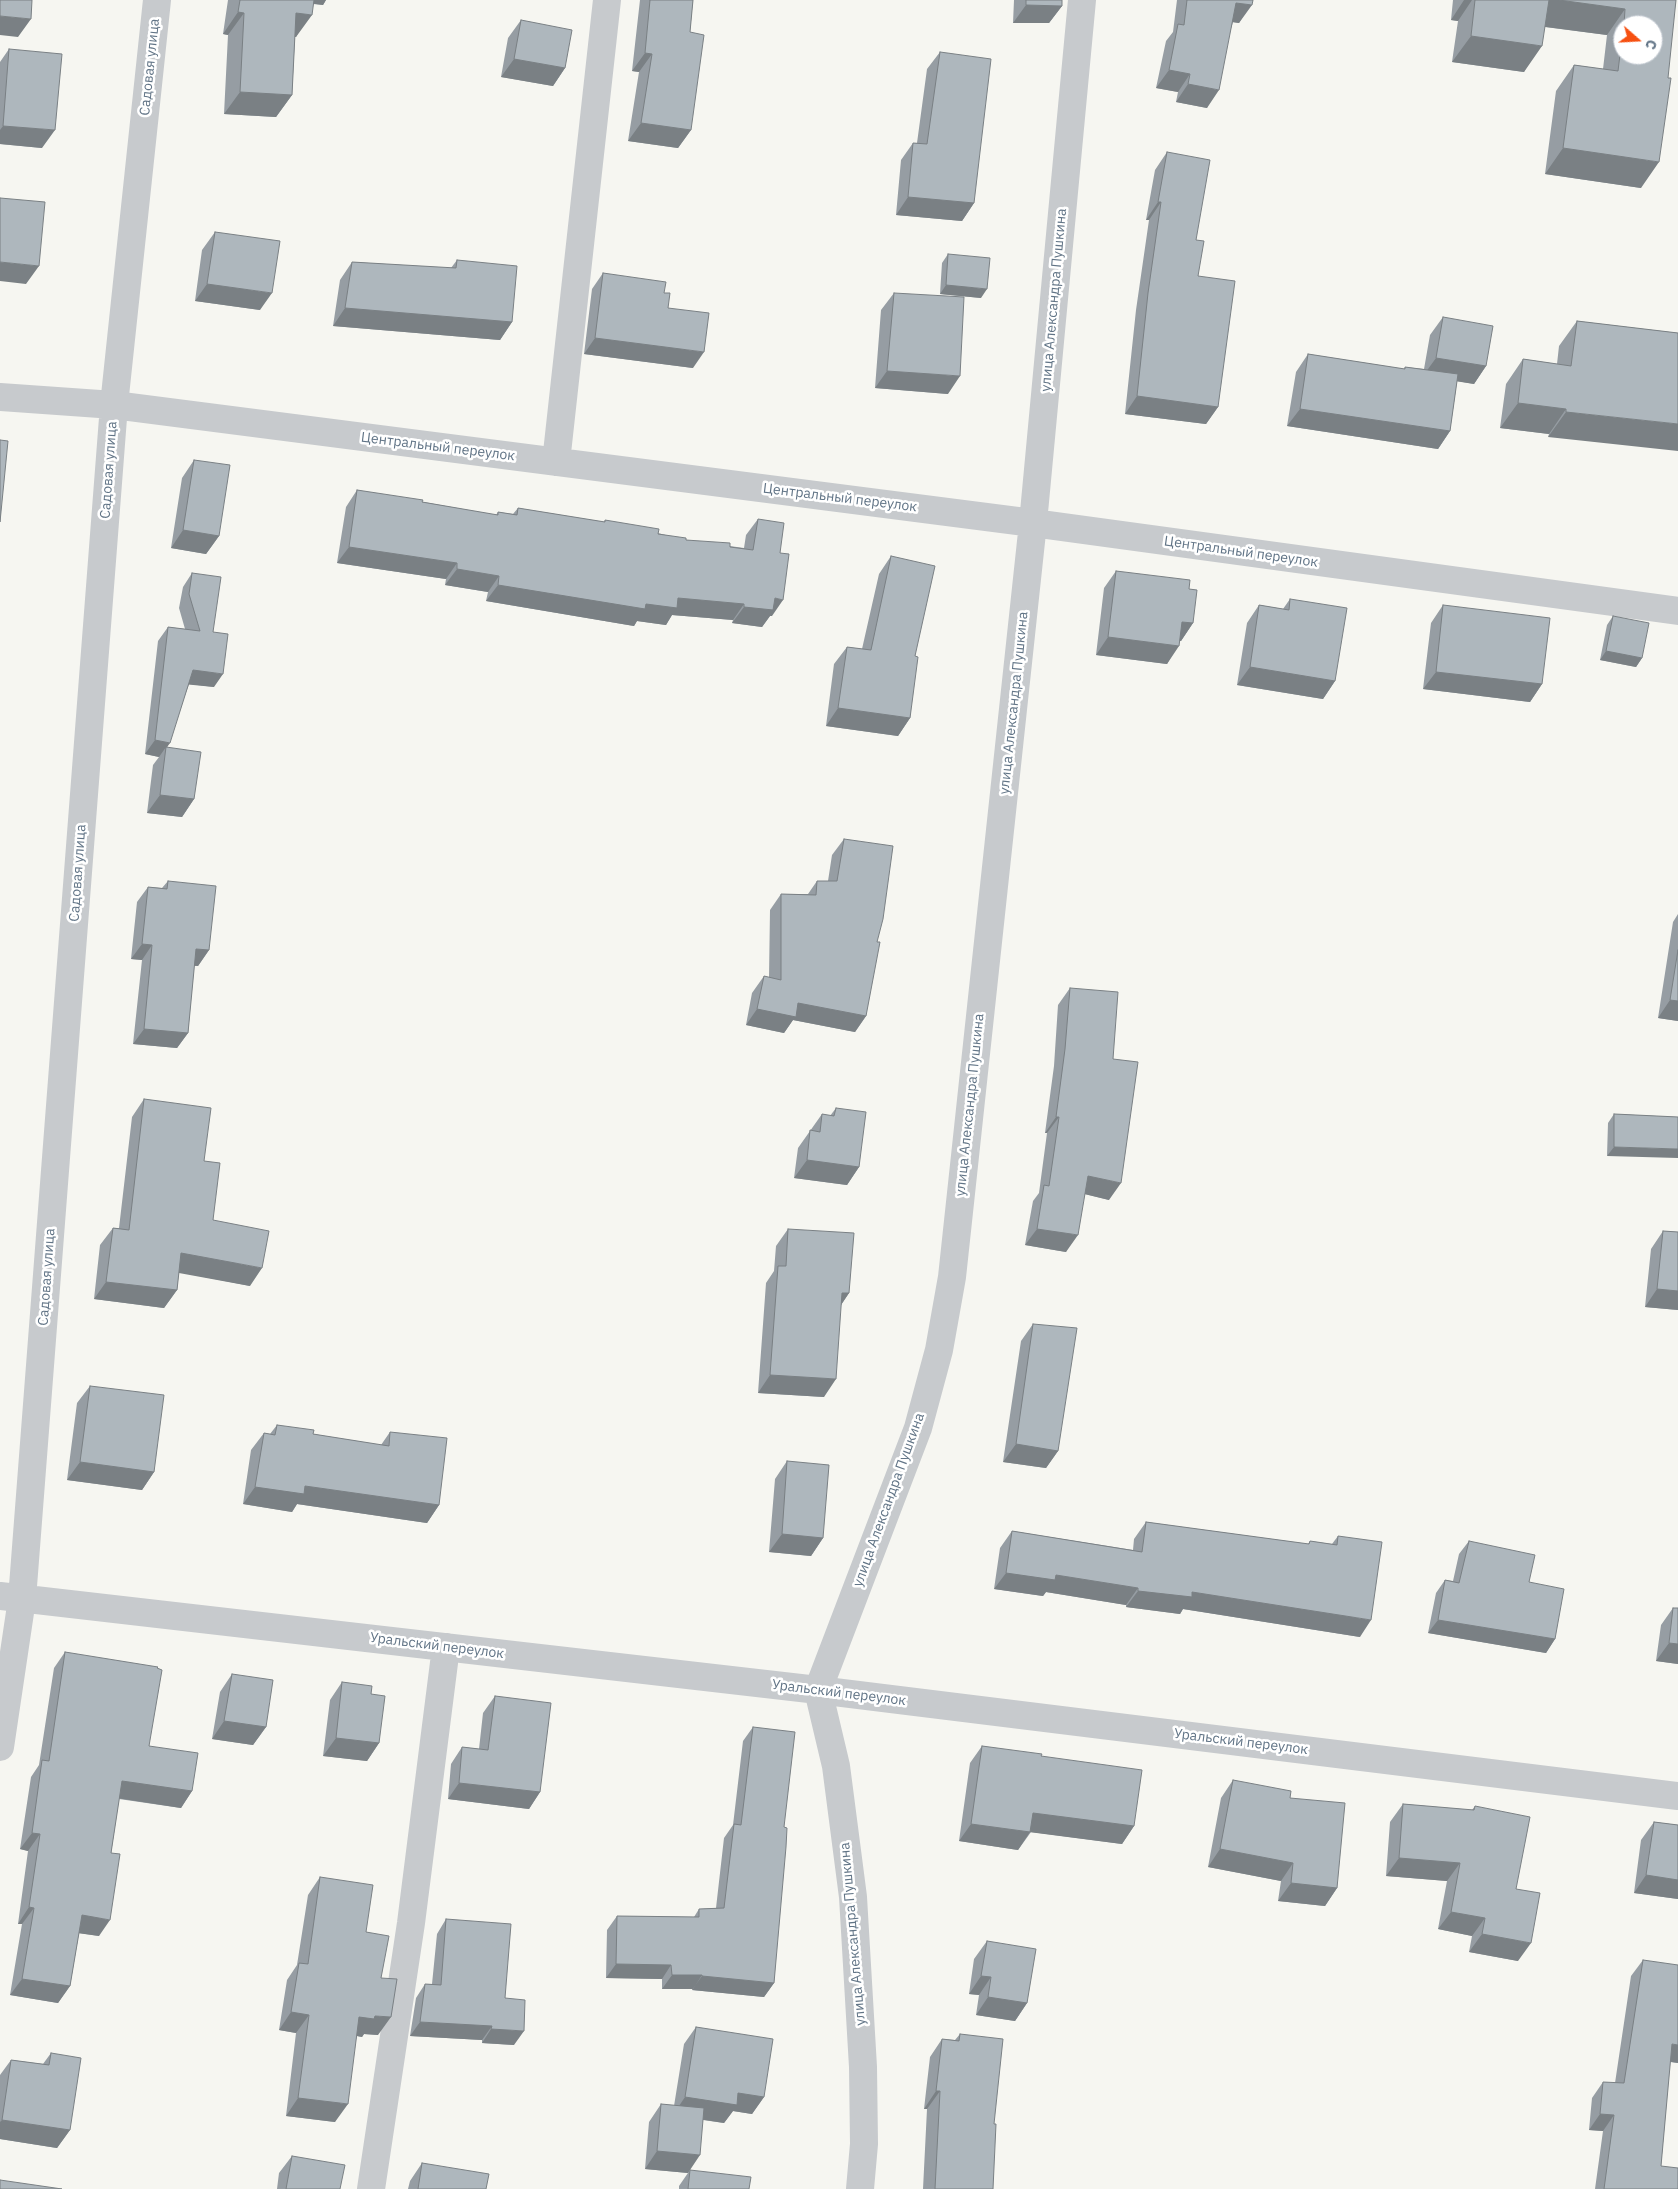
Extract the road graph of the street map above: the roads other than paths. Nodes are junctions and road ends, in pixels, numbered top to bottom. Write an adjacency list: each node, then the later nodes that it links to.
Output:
1 (157, 0): 5 (street, Садовая улица)
2 (607, 0): 6 (street)
3 (1082, 0): 7 (street, улица Александра Пушкина)
4 (0, 397): 5 (street, Центральный переулок)
5 (114, 405): 6 (street, Центральный переулок); 9 (street, Садовая улица)
6 (556, 462): 7 (street, Центральный переулок)
7 (1033, 523): 8 (street, Центральный переулок); 11 (street, улица Александра Пушкина)
8 (1678, 611)
9 (11, 1598): 10 (street, Уральский переулок); 12 (street, Садовая улица)
10 (446, 1647): 11 (street, Уральский переулок); 14 (street)
11 (818, 1690): 13 (street, Уральский переулок); 15 (street, улица Александра Пушкина)
12 (0, 1747)
13 (1678, 1796)
14 (371, 2189)
15 (860, 2189)

